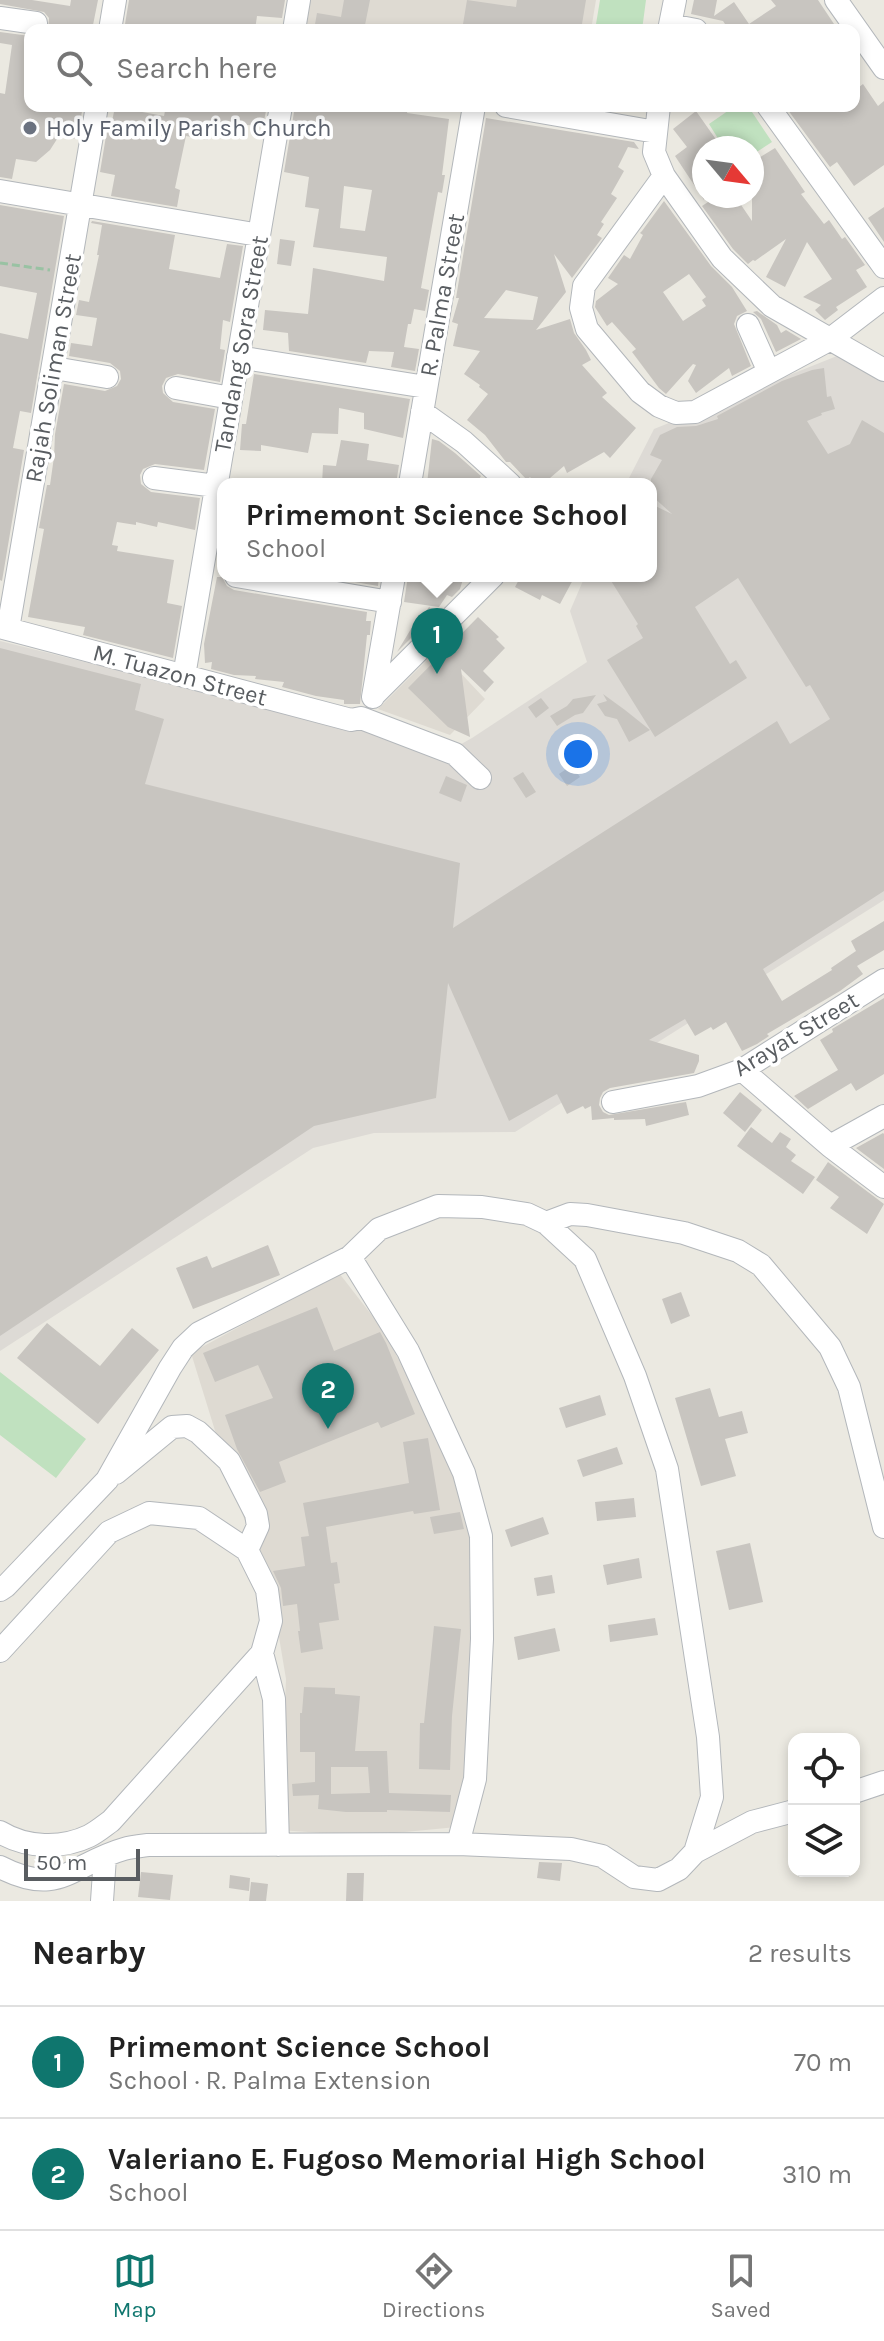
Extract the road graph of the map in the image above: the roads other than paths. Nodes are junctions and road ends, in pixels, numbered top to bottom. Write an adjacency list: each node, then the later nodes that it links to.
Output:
1 (115, 0): 7 (street)
2 (299, 0): 8 (street)
3 (675, 0): 9 (street)
4 (836, 0): 10 (street)
5 (0, 18): 6 (street)
6 (36, 23)
7 (111, 24)
8 (295, 24)
9 (670, 24)
10 (853, 24)
11 (860, 34): 12 (street)
12 (884, 68)
13 (96, 112): 22 (street, Rajah Soliman Street)
14 (280, 112): 23 (street, Tandang Sora Street)
15 (473, 112): 33 (street, R. Palma Street)
16 (541, 112): 19 (street)
17 (658, 112): 19 (street)
18 (772, 112): 24 (street)
19 (656, 132): 20 (street)
20 (664, 176): 27 (street); 31 (street)
21 (0, 191): 22 (street)
22 (80, 203): 23 (street); 29 (street, Rajah Soliman Street)
23 (259, 235): 28 (street, Tandang Sora Street)
24 (884, 267)
25 (884, 298): 27 (street)
26 (748, 325): 31 (street)
27 (829, 340): 30 (street); 31 (street)
28 (238, 357): 33 (street); 35 (street, Tandang Sora Street)
29 (54, 368): 32 (street); 49 (street, Rajah Soliman Street)
30 (884, 370)
31 (769, 372)
32 (107, 377)
33 (426, 387): 36 (street, R. Palma Street)
34 (176, 388): 35 (street)
35 (231, 398): 38 (street, Tandang Sora Street)
36 (422, 412): 39 (street, R. Palma Street); 40 (street)
37 (154, 478): 42 (street)
38 (217, 478)
39 (411, 478)
40 (503, 478)
41 (217, 480): 42 (street, Tandang Sora Street)
42 (216, 486): 43 (street, Tandang Sora Street)
43 (216, 525): 44 (street, Tandang Sora Street)
44 (212, 572): 50 (street, Tandang Sora Street)
45 (272, 582): 48 (street)
46 (393, 582): 48 (street)
47 (487, 582): 51 (street)
48 (390, 602): 51 (street)
49 (4, 628): 50 (street, M. Tuazon Street)
50 (184, 676): 52 (street, M. Tuazon Street)
51 (375, 694): 52 (street)
52 (361, 718): 53 (street, M. Tuazon Street)
53 (480, 778)
54 (884, 980): 55 (street, Arayat Street)
55 (742, 1070): 56 (street, Arayat Street); 58 (street)
56 (613, 1102)
57 (884, 1116): 58 (street)
58 (830, 1146): 59 (street)
59 (884, 1187)
60 (546, 1223): 61 (street); 63 (street); 74 (street)
61 (350, 1257): 62 (street); 72 (street)
62 (107, 1480): 64 (street); 65 (street)
63 (884, 1527)
64 (247, 1550): 66 (street); 67 (street)
65 (0, 1590)
66 (0, 1651)
67 (262, 1653): 71 (street); 73 (street)
68 (884, 1782): 69 (street)
69 (860, 1790)
70 (788, 1813): 74 (street)
71 (0, 1832)
72 (458, 1844): 73 (street); 74 (street)
73 (278, 1845): 75 (street)
74 (695, 1852)
75 (105, 1857): 76 (street); 77 (street)
76 (0, 1867)
77 (102, 1901)

